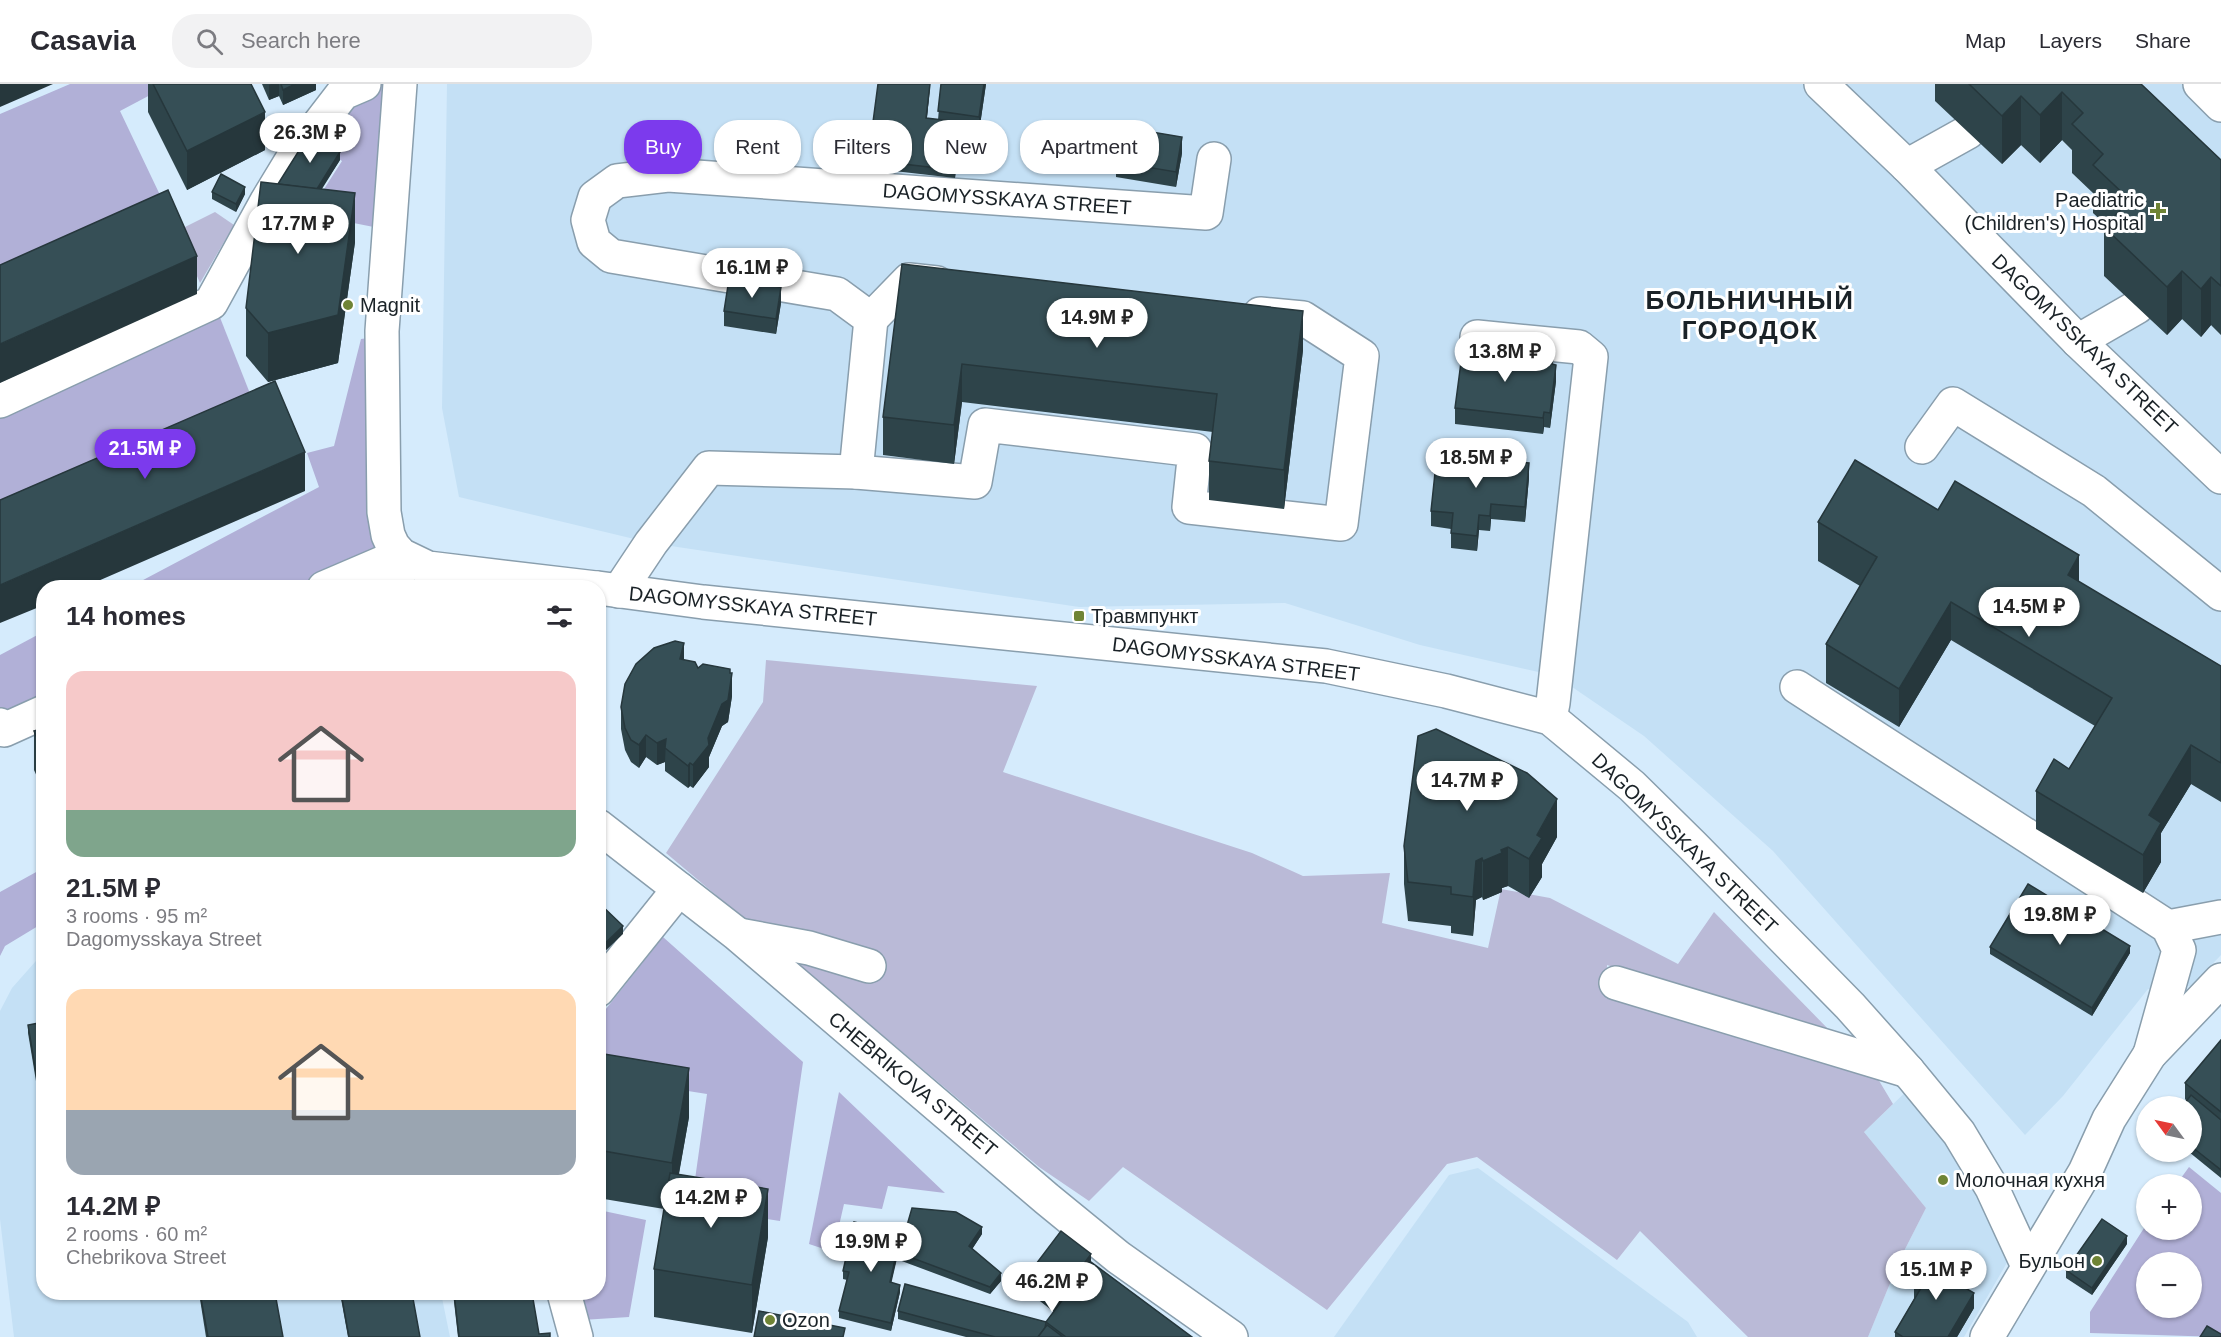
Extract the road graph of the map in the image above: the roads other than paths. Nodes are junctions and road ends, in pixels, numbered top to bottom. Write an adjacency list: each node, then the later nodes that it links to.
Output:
1 (364, 84): 15 (street)
2 (400, 84): 19 (street)
3 (1821, 84): 8 (street, DAGOMYSSKAYA STREET)
4 (2200, 84): 5 (street)
5 (2221, 105)
6 (1968, 132): 8 (street)
7 (1214, 159): 12 (street, DAGOMYSSKAYA STREET)
8 (1907, 166): 14 (street, DAGOMYSSKAYA STREET)
9 (969, 286): 12 (street)
10 (2137, 307): 14 (street)
11 (1231, 311): 17 (street, DAGOMYSSKAYA STREET)
12 (871, 319): 17 (street)
13 (1477, 337): 28 (street)
14 (2078, 341): 18 (street, DAGOMYSSKAYA STREET)
15 (0, 401)
16 (1922, 447): 25 (street)
17 (856, 471): 23 (street, DAGOMYSSKAYA STREET)
18 (2221, 477)
19 (401, 555): 20 (street); 21 (street); 22 (street, DAGOMYSSKAYA STREET)
20 (343, 580)
21 (399, 580)
22 (529, 580)
23 (606, 587)
24 (606, 589): 28 (street, DAGOMYSSKAYA STREET)
25 (2221, 594)
26 (1797, 687): 33 (street)
27 (36, 716): 29 (street)
28 (1550, 718): 40 (street, DAGOMYSSKAYA STREET)
29 (0, 725)
30 (606, 832): 31 (street, CHEBRIKOVA STREET)
31 (679, 889): 34 (street, CHEBRIKOVA STREET); 36 (street)
32 (2221, 917): 33 (street)
33 (2168, 927): 39 (street)
34 (737, 934): 35 (street); 44 (street, CHEBRIKOVA STREET)
35 (869, 966)
36 (606, 980)
37 (2221, 980): 39 (street)
38 (1616, 983): 40 (street)
39 (2150, 1054): 41 (street)
40 (1908, 1071): 41 (street, DAGOMYSSKAYA STREET)
41 (2028, 1266): 45 (street)
42 (566, 1300): 43 (street)
43 (576, 1337)
44 (1231, 1337)
45 (1987, 1337)

